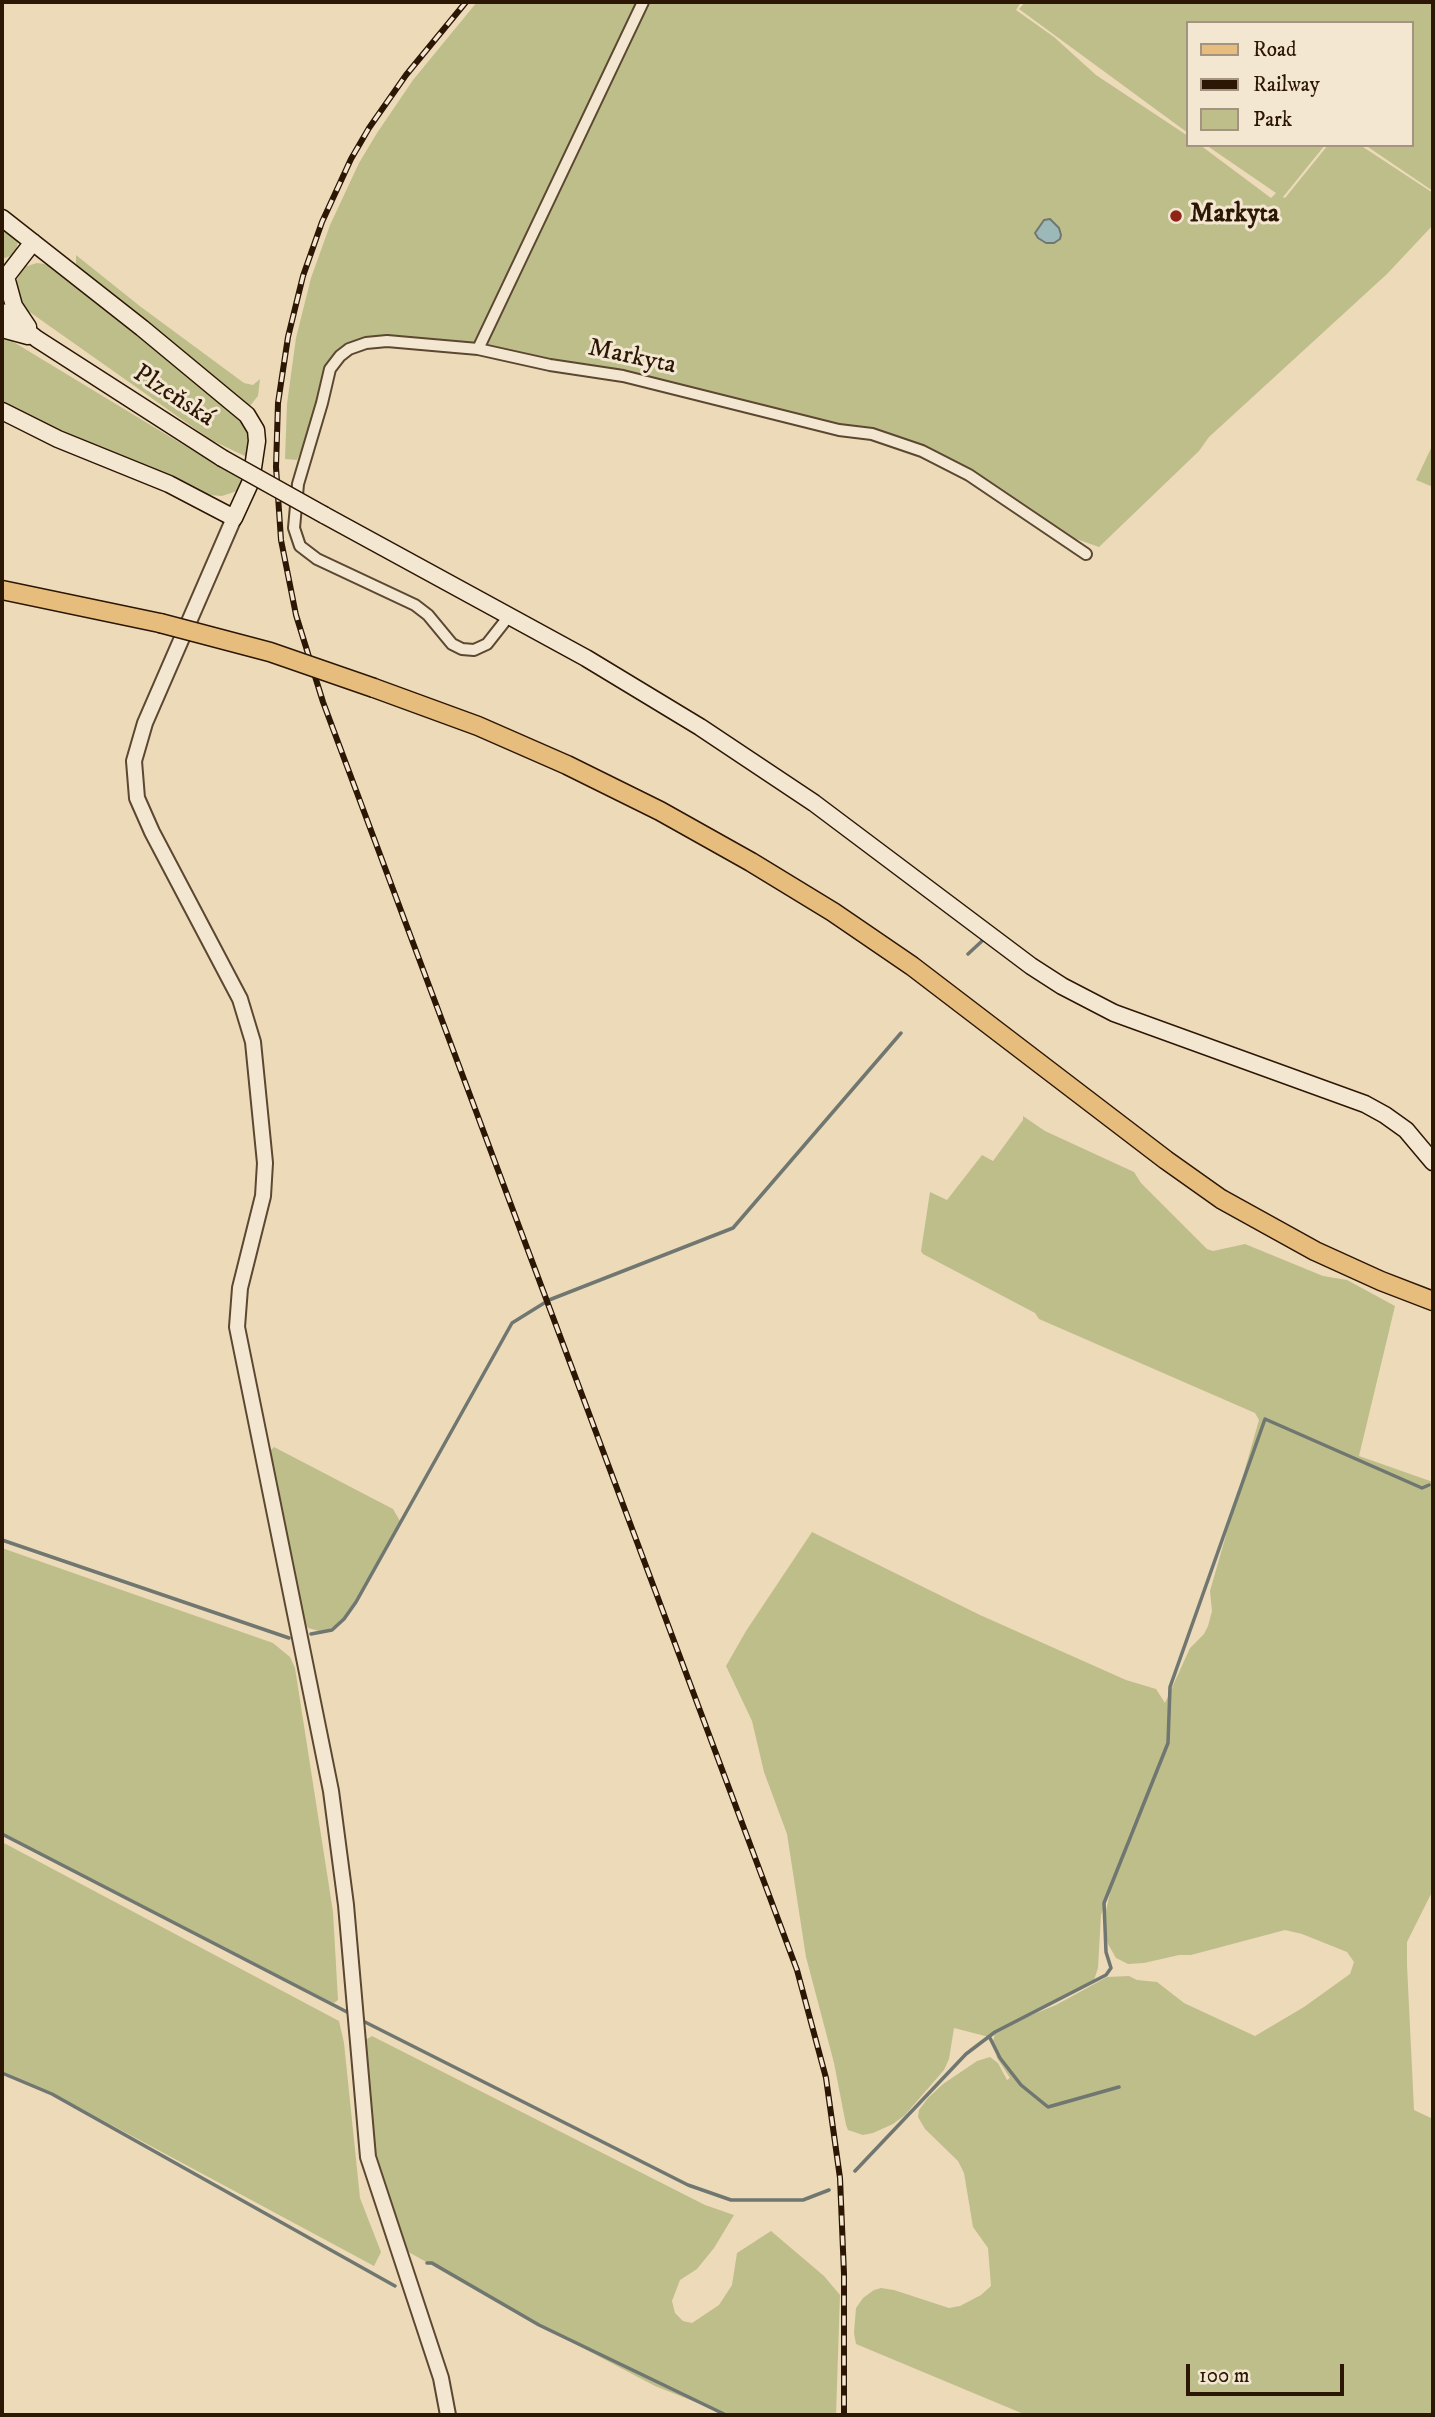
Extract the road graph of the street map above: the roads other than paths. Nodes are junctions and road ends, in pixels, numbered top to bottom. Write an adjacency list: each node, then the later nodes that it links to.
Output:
1 (643, 2): 7 (street)
2 (2, 218): 3 (main road)
3 (33, 242): 6 (main road); 9 (main road)
4 (2, 312): 6 (main road, Plzeňská)
5 (2, 329): 6 (main road)
6 (37, 339): 12 (main road, Plzeňská, bridge)
7 (478, 349): 10 (street, Markyta); 12 (street, Markyta)
8 (2, 411): 9 (main road)
9 (234, 518): 15 (street)
10 (1086, 554)
11 (2, 590): 14 (main road, bridge)
12 (509, 616): 13 (main road, Plzeňská)
13 (1433, 1162)
14 (1433, 1301)
15 (448, 2415)

